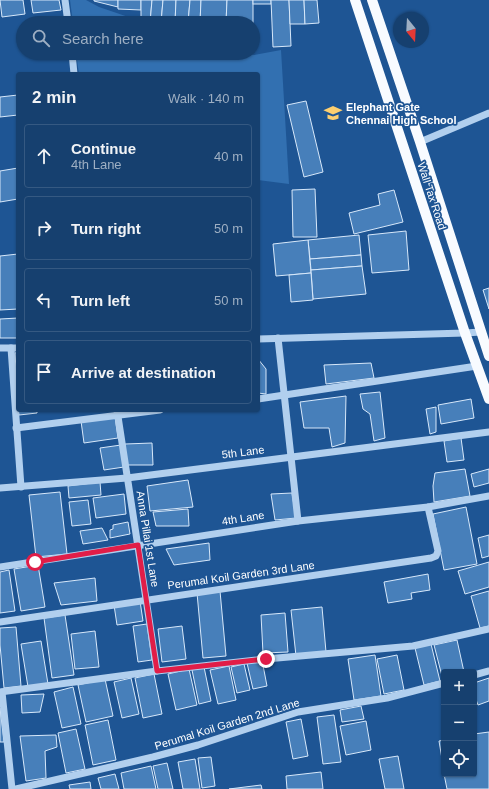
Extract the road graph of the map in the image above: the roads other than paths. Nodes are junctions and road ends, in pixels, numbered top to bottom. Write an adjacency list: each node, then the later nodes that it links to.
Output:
1 (65, 0): 4 (street)
2 (355, 0): 10 (main road, Wall Tax Road)
3 (372, 0): 8 (main road, Wall Tax Road)
4 (67, 16)
5 (73, 60): 6 (street)
6 (74, 72)
7 (489, 113): 8 (street)
8 (420, 142): 9 (main road, Wall Tax Road)
9 (481, 332): 10 (street); 15 (main road, Wall Tax Road)
10 (465, 333): 11 (street); 16 (main road, Wall Tax Road)
11 (278, 338): 12 (street); 17 (street)
12 (260, 339)
13 (0, 348): 14 (street)
14 (15, 348): 21 (street)
15 (489, 356)
16 (477, 366): 17 (street); 19 (main road, Wall Tax Road)
17 (284, 396): 18 (street); 23 (street)
18 (260, 399)
19 (489, 399)
20 (118, 412): 21 (street); 24 (street, Anna Pillai 1st Lane)
21 (16, 428): 25 (street)
22 (489, 432): 23 (street, 5th Lane)
23 (291, 457): 24 (street, 5th Lane); 29 (street)
24 (127, 478): 25 (street, 5th Lane); 30 (street, Anna Pillai 1st Lane)
25 (21, 487): 26 (street, 5th Lane)
26 (0, 488)
27 (489, 496): 28 (street, 4th Lane)
28 (428, 507): 29 (street, 4th Lane); 32 (street, Perumal Koil Garden 3rd Lane)
29 (298, 521): 30 (street, 4th Lane)
30 (138, 545): 31 (street, 4th Lane); 32 (street, Anna Pillai 1st Lane)
31 (0, 567)
32 (146, 600): 33 (street, Perumal Koil Garden 3rd Lane); 35 (street, Anna Pillai 1st Lane)
33 (0, 622)
34 (489, 629): 35 (street)
35 (157, 671): 39 (street)
36 (489, 671): 37 (street)
37 (477, 674)
38 (441, 684): 41 (street, Perumal Koil Garden 2nd Lane)
39 (1, 692): 40 (street)
40 (12, 789)
41 (16, 789)

